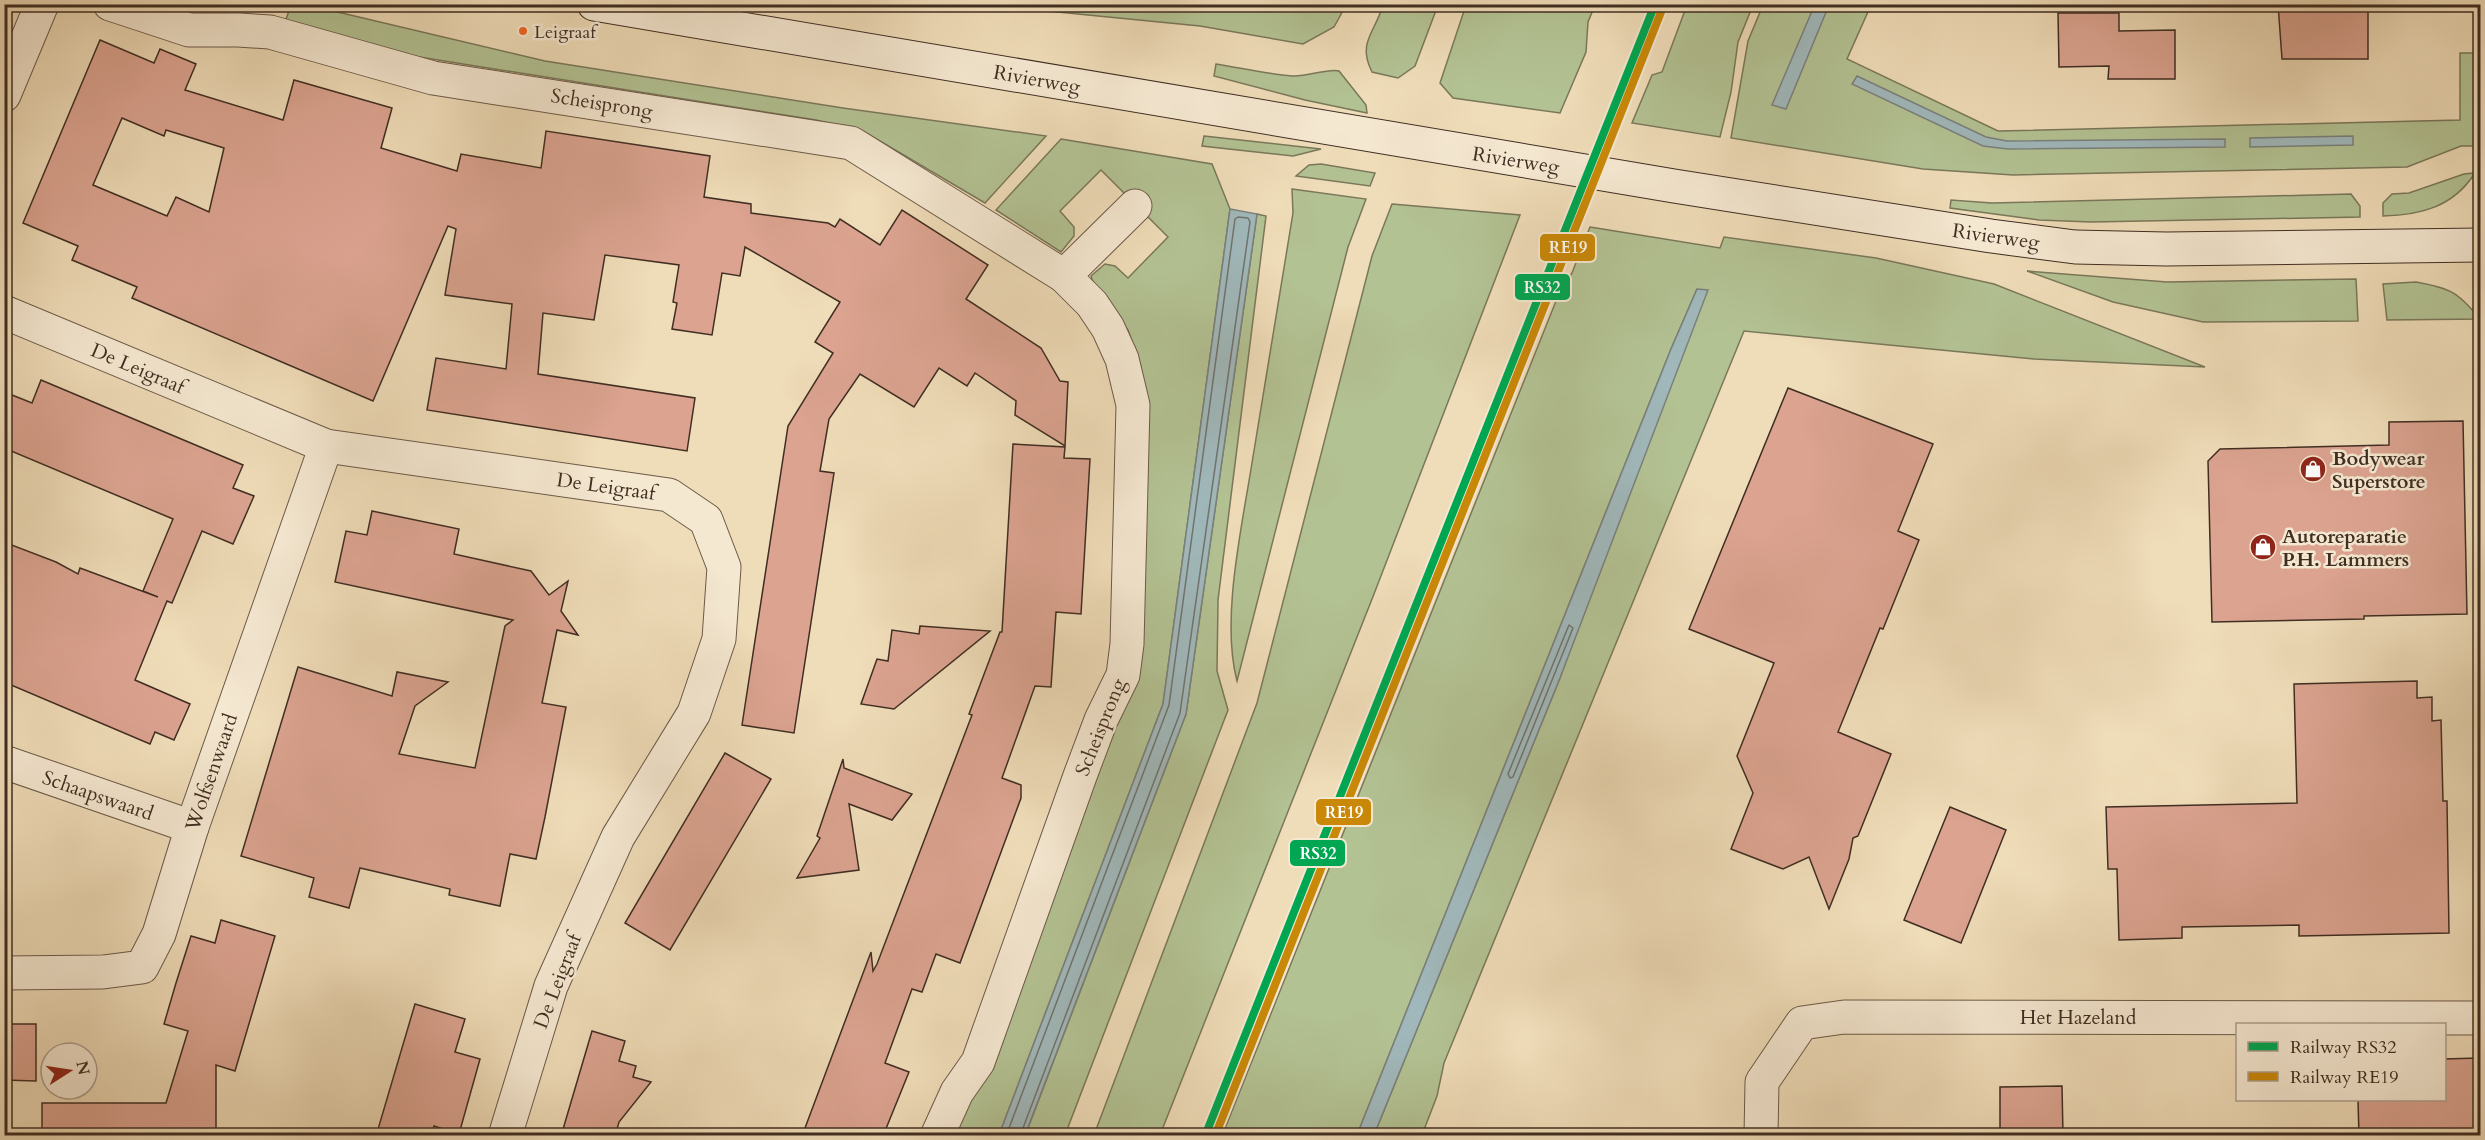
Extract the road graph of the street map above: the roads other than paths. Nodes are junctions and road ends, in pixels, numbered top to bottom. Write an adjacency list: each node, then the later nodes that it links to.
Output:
1 (42, 4): 4 (street)
2 (110, 4): 7 (street, Scheisprong)
3 (594, 4): 6 (street, Rivierweg)
4 (4, 95)
5 (1135, 206): 7 (street)
6 (2481, 245)
7 (1064, 276): 15 (street, Scheisprong)
8 (4, 312): 9 (street, De Leigraaf)
9 (326, 446): 11 (street, Wolfsenwaard); 14 (street, De Leigraaf)
10 (4, 762): 11 (street, Schaapswaard)
11 (192, 827): 12 (street, Wolfsenwaard)
12 (4, 973)
13 (2481, 1018): 16 (street, Het Hazeland)
14 (505, 1136)
15 (937, 1136)
16 (1761, 1136)

